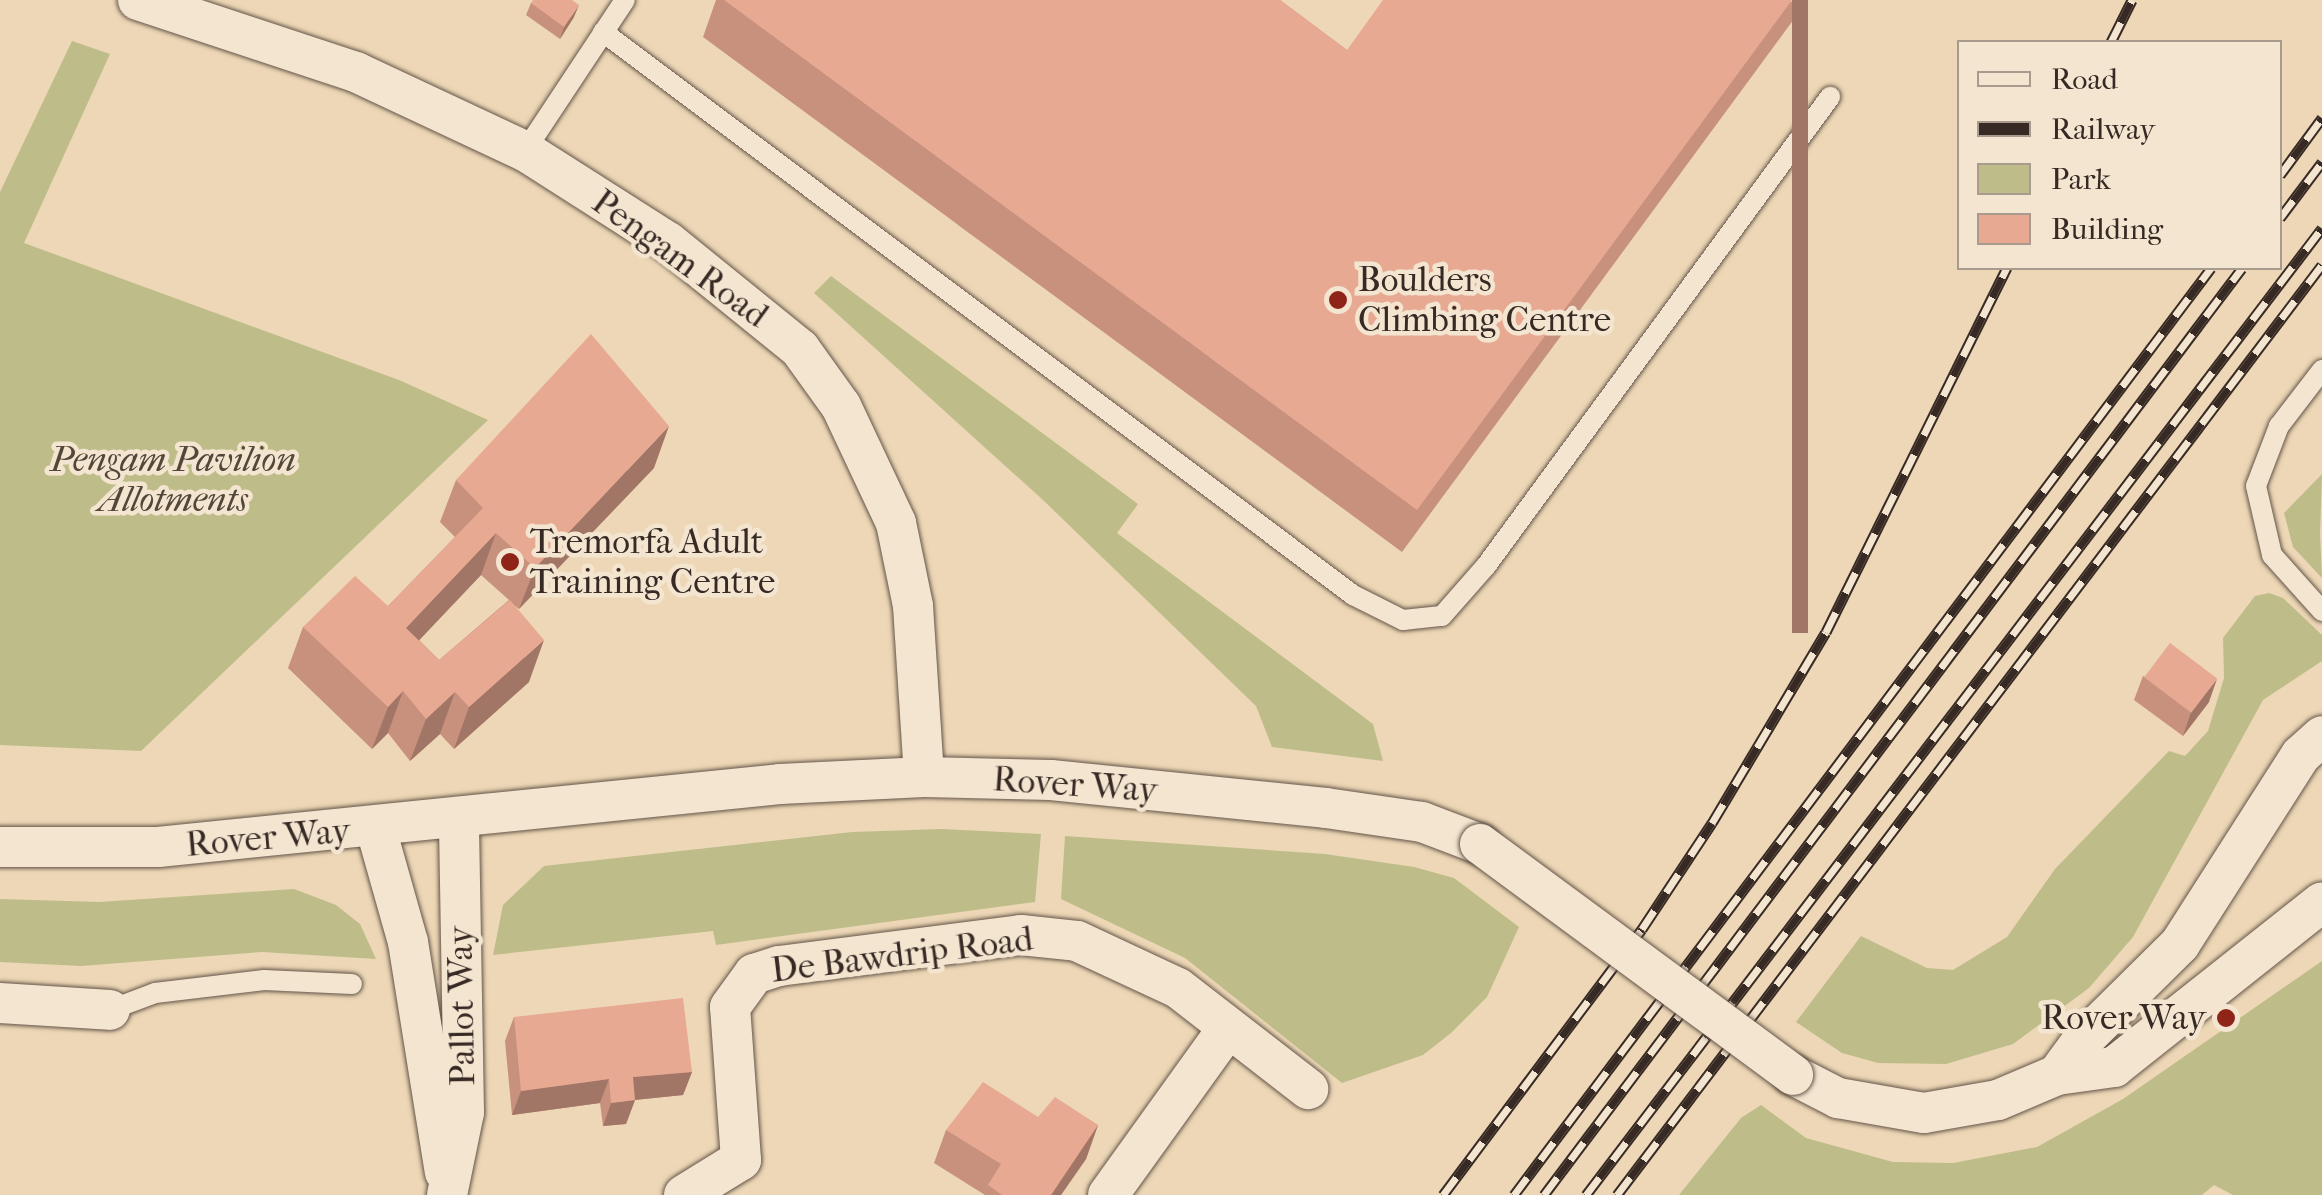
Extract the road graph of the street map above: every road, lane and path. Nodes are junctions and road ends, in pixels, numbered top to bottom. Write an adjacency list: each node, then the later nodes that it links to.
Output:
1 (138, 0): 5 (street, Pengam Road)
2 (626, 0): 3 (lane)
3 (603, 32): 4 (lane); 5 (lane)
4 (1830, 97)
5 (525, 151): 9 (street, Pengam Road)
6 (2322, 370): 7 (lane)
7 (2322, 611)
8 (2322, 736): 18 (street, Rover Way)
9 (924, 777): 10 (street, Rover Way); 18 (street, Rover Way, bridge)
10 (460, 820): 11 (street, Rover Way); 20 (street, Pallot Way)
11 (376, 829): 12 (street, Rover Way); 20 (street, Pallot Way)
12 (0, 847)
13 (2322, 902): 18 (street, Rover Way)
14 (352, 984): 16 (lane)
15 (0, 1003): 16 (street)
16 (110, 1010)
17 (1226, 1032): 19 (street, De Bawdrip Road); 21 (street, De Bawdrip Road); 22 (street)
18 (2057, 1075)
19 (1308, 1089)
20 (459, 1193)
21 (684, 1195)
22 (1108, 1195)

